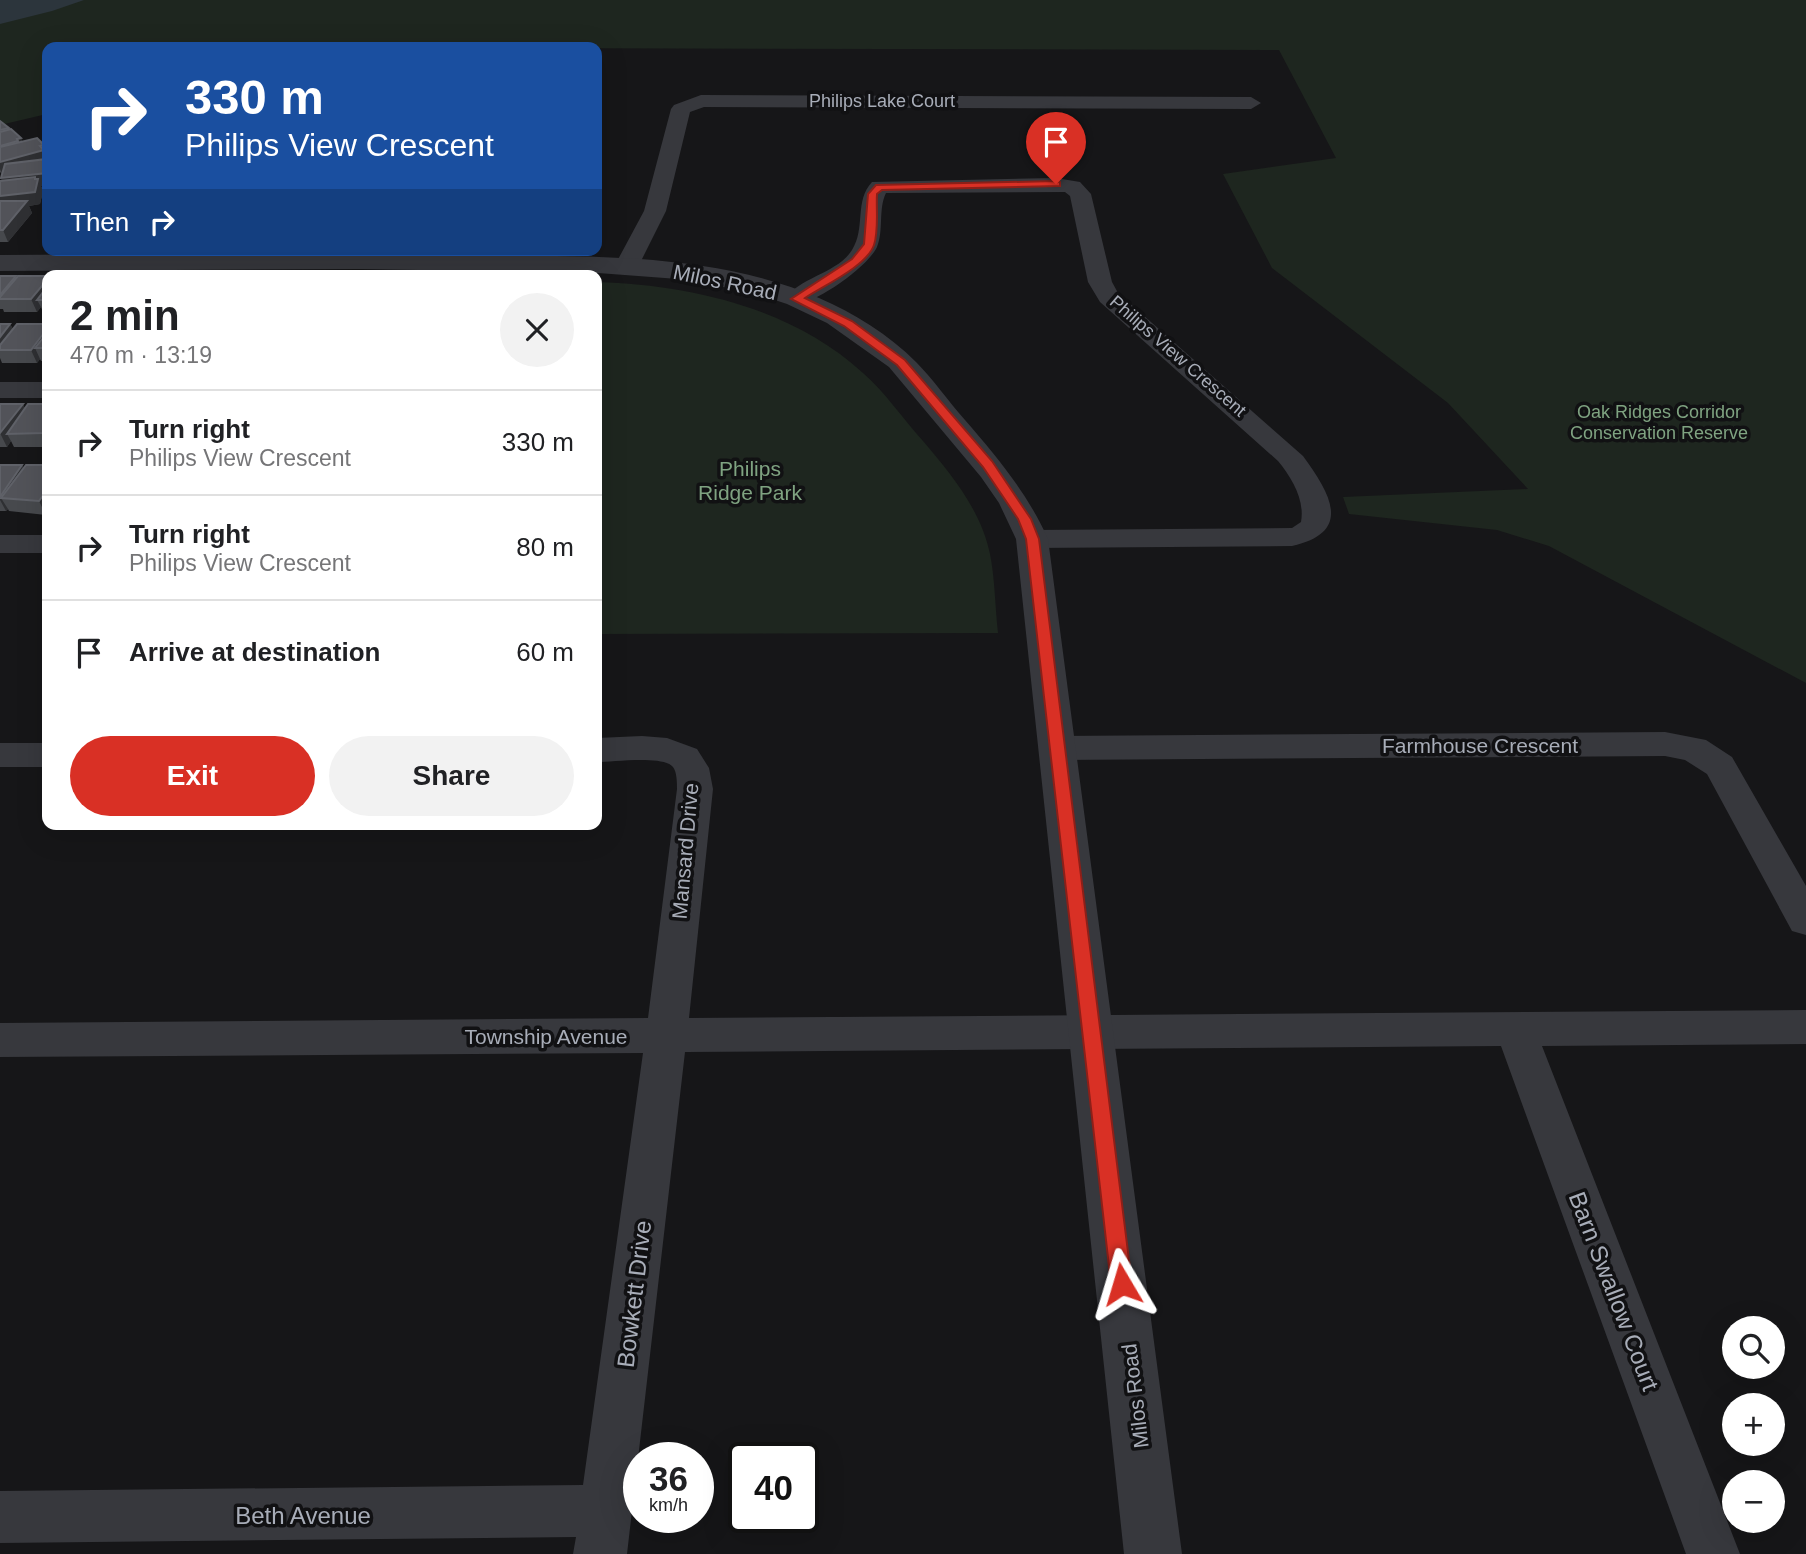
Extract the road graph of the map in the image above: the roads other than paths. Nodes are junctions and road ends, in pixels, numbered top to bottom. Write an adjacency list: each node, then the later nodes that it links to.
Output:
1 (1251, 103): 5 (street, Philips Lake Court)
2 (149, 256): 3 (street, Milos Road); 4 (street, Milos Road)
3 (393, 256): 5 (street, Milos Road)
4 (0, 262)
5 (627, 265): 6 (street, Milos Road)
6 (797, 299): 9 (street, Milos Road); 9 (street, Philips View Crescent)
7 (0, 390): 8 (street)
8 (42, 390)
9 (1032, 539): 12 (street, Milos Road)
10 (0, 544): 11 (street)
11 (42, 544)
12 (1057, 748): 16 (street, Farmhouse Crescent); 19 (street, Milos Road)
13 (602, 750): 20 (street, Mansard Drive)
14 (0, 755): 15 (street)
15 (42, 755)
16 (1806, 920)
17 (1806, 1027): 18 (street)
18 (1515, 1029): 19 (street); 25 (street, Barn Swallow Court)
19 (1092, 1032): 20 (street, Township Avenue); 24 (street, Milos Road)
20 (666, 1035): 21 (street, Township Avenue); 23 (street, Bowkett Drive)
21 (0, 1040)
22 (0, 1517): 23 (street, Beth Avenue)
23 (603, 1532)
24 (1153, 1554)
25 (1713, 1554)

